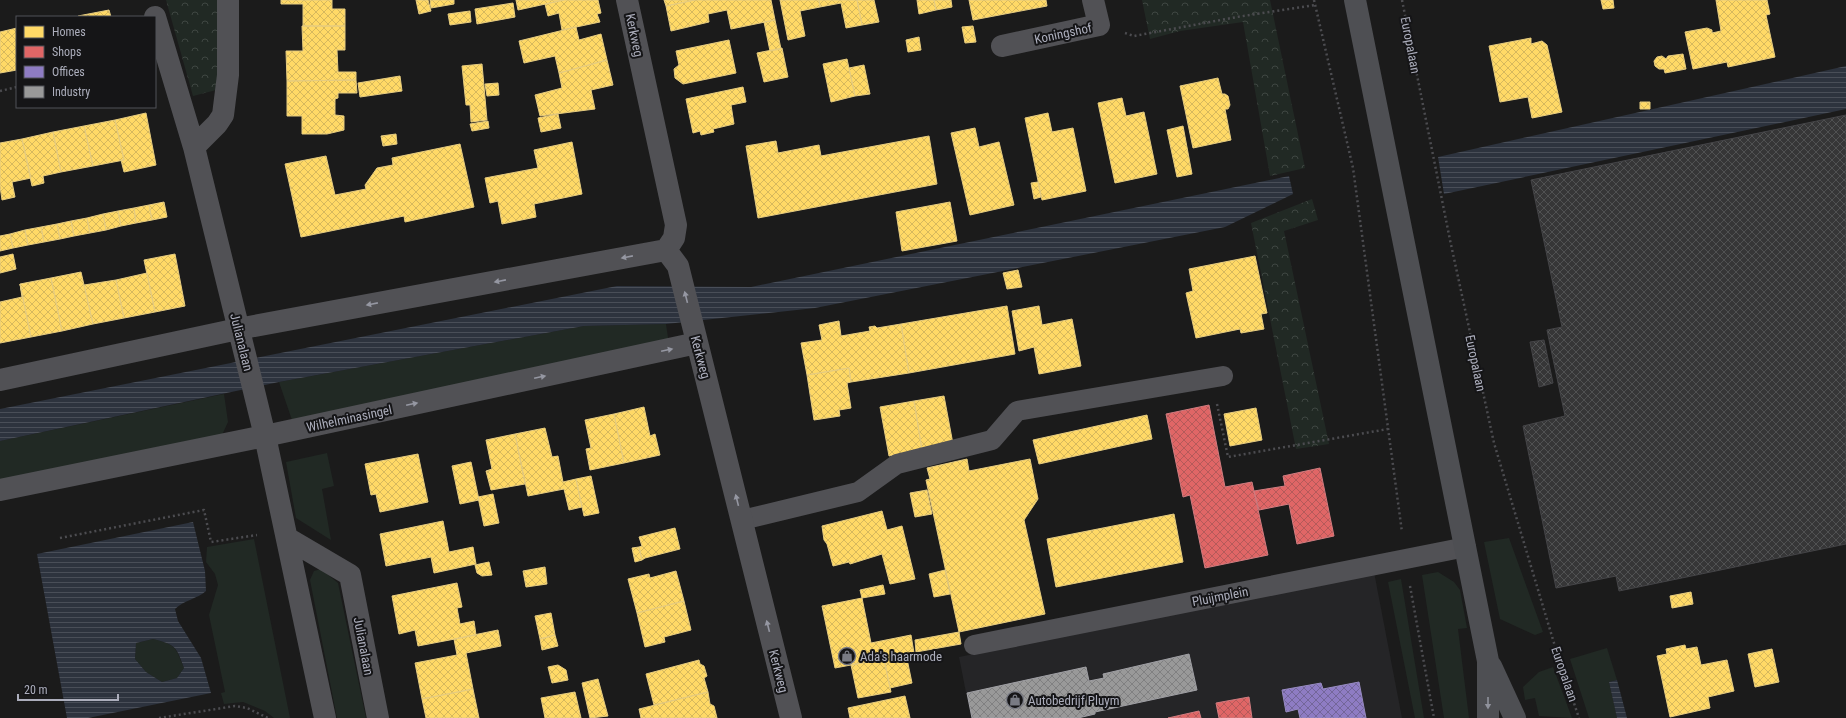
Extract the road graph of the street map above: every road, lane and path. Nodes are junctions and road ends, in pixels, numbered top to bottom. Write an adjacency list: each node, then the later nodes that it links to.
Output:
1 (150, 0): 9 (street, Julianalaan)
2 (228, 0): 15 (street)
3 (627, 0): 16 (street, Kerkweg)
4 (1093, 0): 11 (street, Koningshof)
5 (1314, 0): 8 (path)
6 (1355, 0): 27 (main road)
7 (1402, 0): 39 (path, Europalaan)
8 (1315, 5): 11 (path); 22 (path)
9 (155, 16)
10 (156, 20): 15 (street, Julianalaan)
11 (1099, 25): 12 (street, Koningshof)
12 (1002, 46)
13 (16, 87): 14 (path)
14 (0, 91)
15 (194, 147): 17 (street, Julianalaan)
16 (672, 258): 17 (street, one-way to 17); 18 (street, Kerkweg, one-way to 16)
17 (240, 336): 20 (street); 21 (street, Julianalaan)
18 (695, 336): 21 (street, Wilhelminasingel, one-way to 18); 24 (street, Kerkweg, one-way to 18)
19 (1217, 377): 22 (path); 24 (lane)
20 (0, 380)
21 (263, 429): 23 (street, Wilhelminasingel); 25 (street, Julianalaan)
22 (1388, 429): 28 (path)
23 (0, 490)
24 (742, 520): 35 (street, Kerkweg, one-way to 24)
25 (286, 534): 26 (path); 33 (street, Julianalaan); 34 (street, Julianalaan)
26 (60, 538)
27 (1466, 547): 28 (lane, Pluijmplein); 30 (main road)
28 (1406, 559): 29 (lane, Pluijmplein); 36 (path)
29 (974, 645)
30 (1488, 661): 37 (main road, one-way to 37); 38 (main road)
31 (159, 718): 32 (path)
32 (268, 718)
33 (325, 718)
34 (378, 718)
35 (791, 718)
36 (1434, 718)
37 (1488, 718)
38 (1516, 718)
39 (1579, 718)

